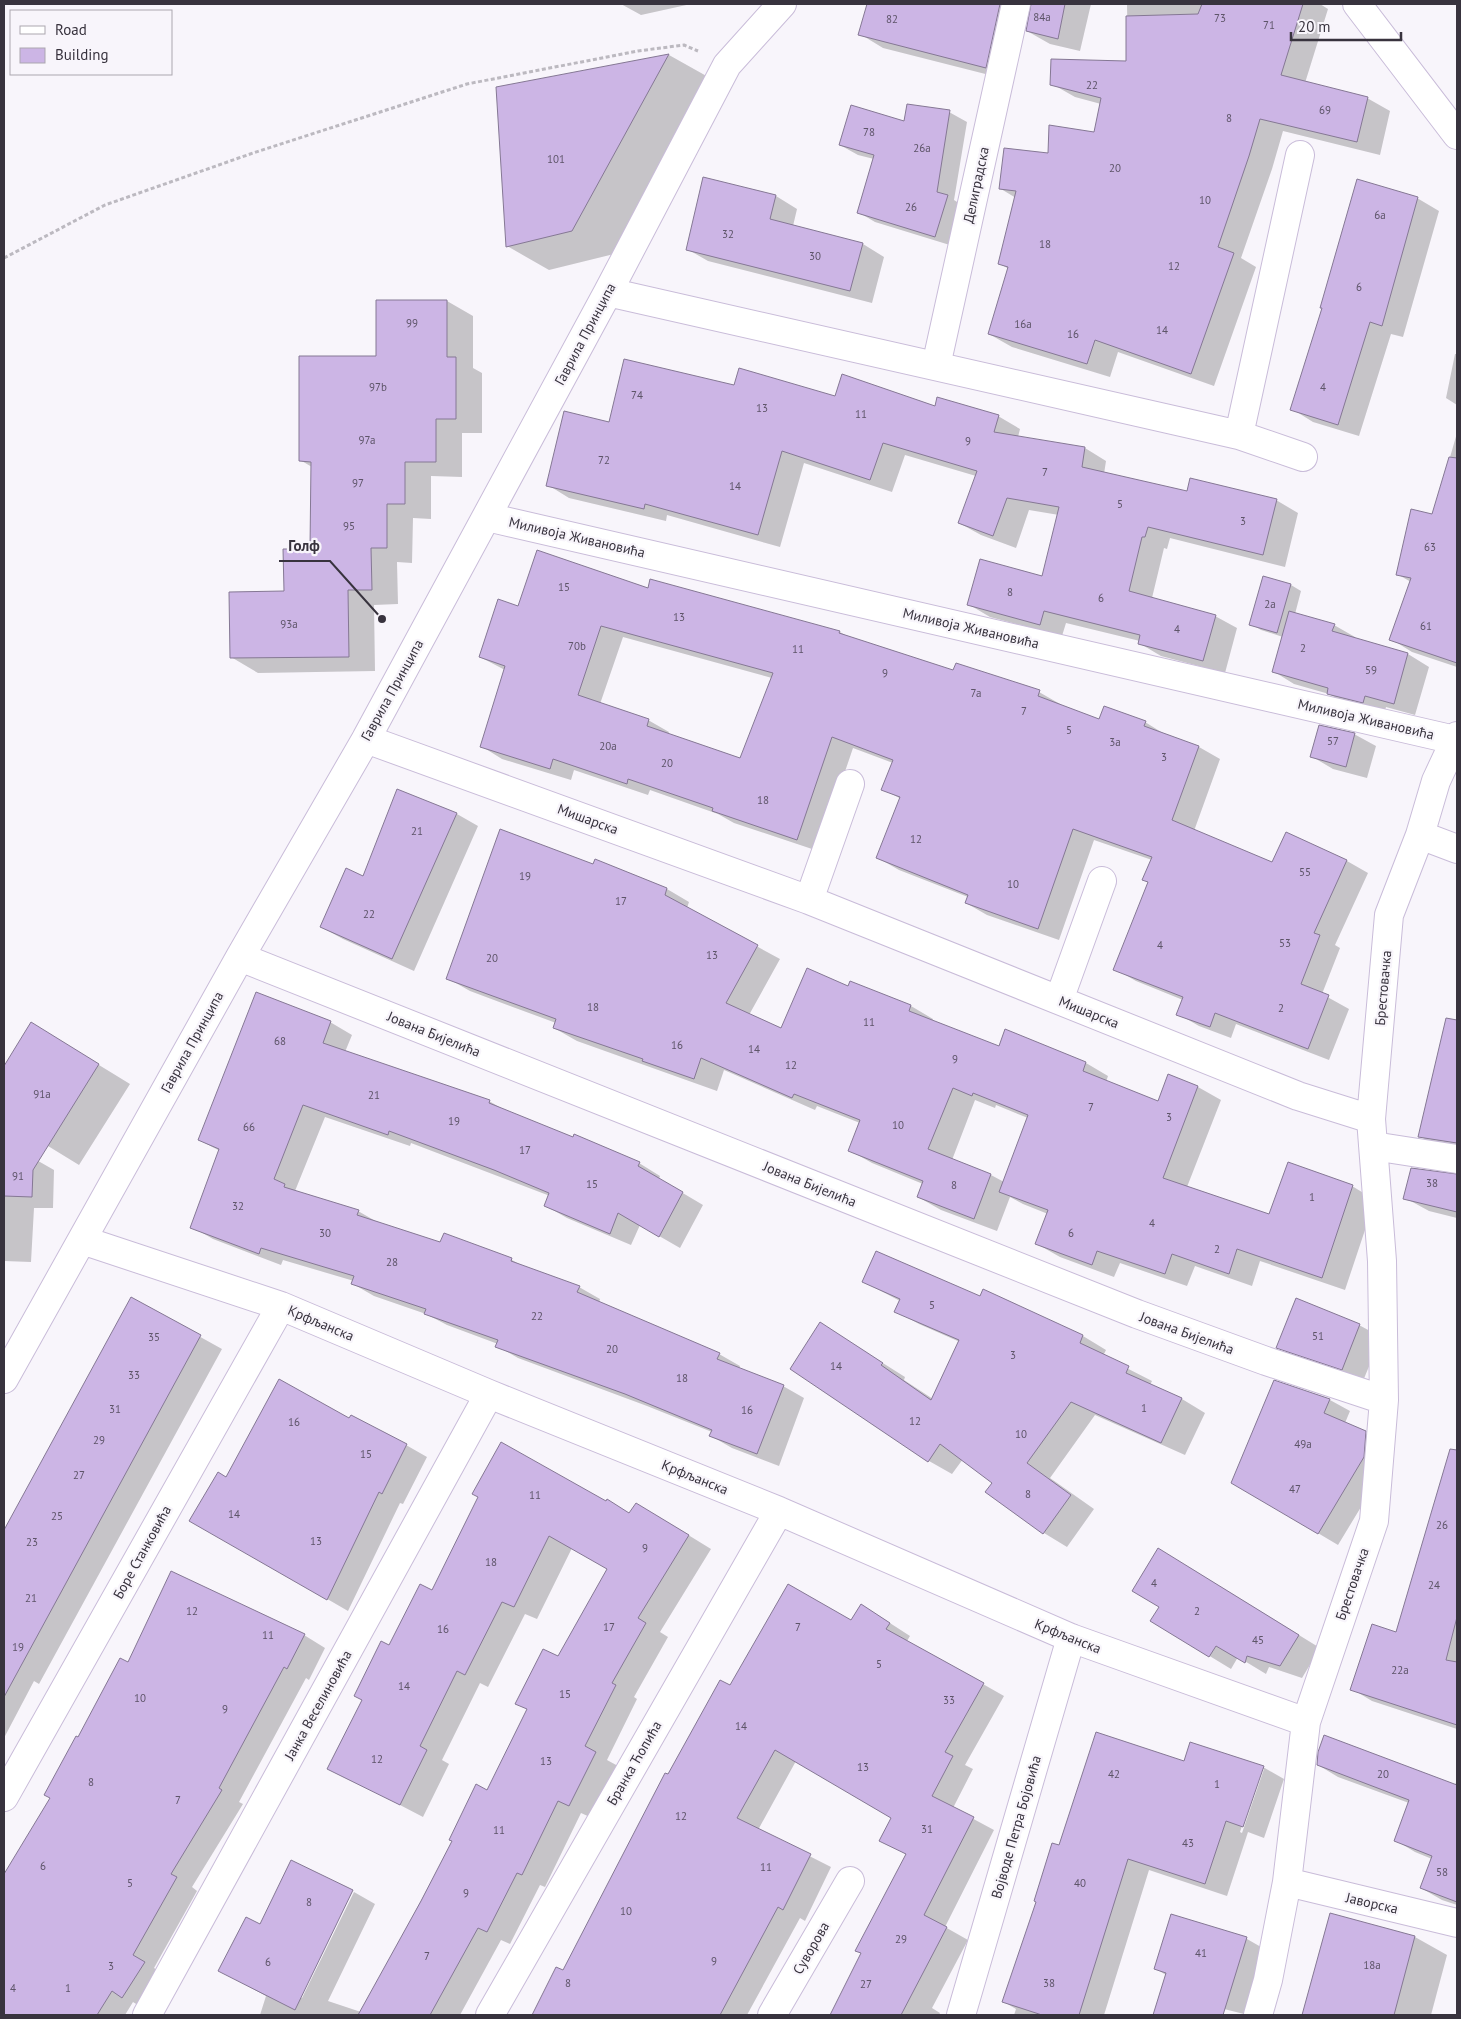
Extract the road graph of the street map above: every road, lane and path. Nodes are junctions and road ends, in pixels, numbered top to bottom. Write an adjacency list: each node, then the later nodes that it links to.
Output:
1 (782, 4): 4 (street, Гаврила Принципа)
2 (1016, 4): 9 (street, Делиградска)
3 (1357, 4): 5 (street)
4 (727, 65): 7 (path); 8 (street, Гаврила Принципа)
5 (1457, 135)
6 (1300, 156): 10 (street)
7 (4, 258)
8 (608, 292): 9 (street); 12 (street, Гаврила Принципа)
9 (936, 366): 10 (street)
10 (1239, 435): 11 (street)
11 (1303, 457)
12 (487, 517): 13 (street, Миливоја Живановића); 14 (street, Гаврила Принципа)
13 (1456, 738): 16 (street, Брестовачка)
14 (366, 739): 19 (street, Мишарска); 20 (street, Гаврила Принципа)
15 (850, 784): 19 (street)
16 (1420, 835): 17 (street); 22 (street, Брестовачка)
17 (1457, 849)
18 (1102, 881): 21 (street)
19 (809, 900): 21 (street, Мишарска)
20 (240, 957): 25 (street, Гаврила Принципа); 29 (street, Јована Бијелића)
21 (1060, 1000): 22 (street, Мишарска)
22 (1371, 1119): 23 (street, Брестовачка)
23 (1373, 1146): 24 (street); 29 (street, Брестовачка)
24 (1457, 1159)
25 (82, 1240): 26 (street, Крфљанска); 27 (street, Гаврила Принципа)
26 (281, 1306): 28 (street, Крфљанска); 33 (street, Боре Станковића)
27 (4, 1379)
28 (489, 1394): 30 (street, Крфљанска); 37 (street, Јанка Веселиновића)
29 (1384, 1400): 32 (street, Брестовачка)
30 (779, 1511): 31 (street, Крфљанска); 38 (street, Бранка Ћопића)
31 (1070, 1638): 32 (street, Крфљанска); 40 (street, Војводе Петра Бојовића)
32 (1306, 1722): 35 (street, Брестовачка)
33 (4, 1797)
34 (850, 1881): 39 (street, Суворова)
35 (1288, 1882): 36 (street, Јаворска); 41 (street, Брестовачка)
36 (1457, 1923)
37 (147, 2015)
38 (490, 2015)
39 (772, 2015)
40 (961, 2015)
41 (1258, 2015)

